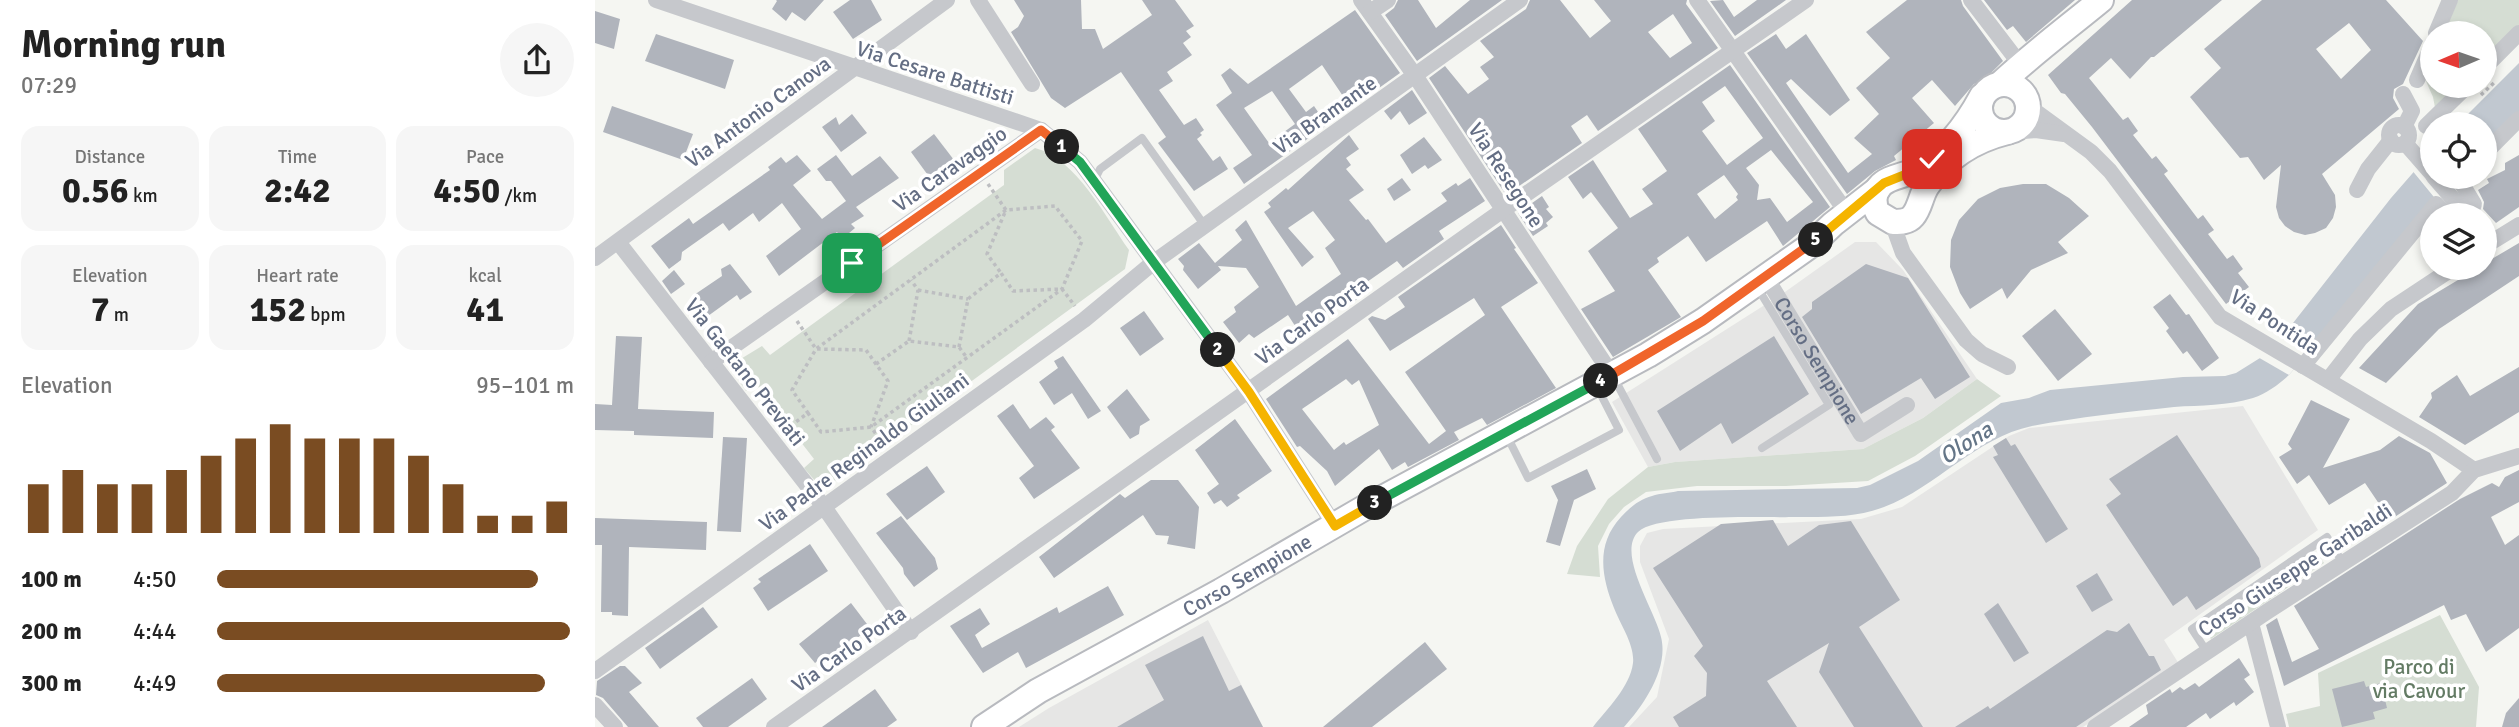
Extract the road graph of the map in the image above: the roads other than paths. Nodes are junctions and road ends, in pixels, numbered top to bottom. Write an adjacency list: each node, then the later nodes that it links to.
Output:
1 (656, 0): 18 (street, Via Cesare Battisti)
2 (947, 0): 18 (street, Via Antonio Canova)
3 (978, 0): 22 (street)
4 (1388, 0): 11 (street)
5 (1520, 0): 20 (street, Via Bramante)
6 (1697, 0): 15 (street)
7 (1806, 0): 15 (street, Via Carlo Porta)
8 (1971, 0): 17 (street)
9 (2101, 0): 14 (main road, Corso Sempione)
10 (2450, 0): 12 (street)
11 (1365, 6): 20 (street, Via Resegone)
12 (2441, 21)
13 (2519, 33): 16 (street)
14 (2050, 43): 17 (main road, Corso Sempione); 26 (main road, Corso Sempione)
15 (1734, 50): 38 (street, Via Carlo Porta); 39 (street)
16 (2497, 55)
17 (2020, 64): 23 (main road, Corso Sempione)
18 (854, 68): 29 (street, Via Cesare Battisti); 45 (street, Via Antonio Canova)
19 (2420, 72): 21 (street)
20 (1416, 77): 38 (street, Via Resegone); 43 (street, Via Bramante)
21 (2417, 79)
22 (1032, 84)
23 (1991, 90): 26 (main road); 30 (main road); 36 (main road, Corso Sempione)
24 (2403, 94): 32 (street)
25 (2455, 98): 27 (street)
26 (2027, 103): 30 (main road, Corso Sempione); 31 (street, Via Pontida)
27 (2440, 112)
28 (2519, 118): 33 (street)
29 (1041, 130): 35 (street); 51 (street, Via Caravaggio)
30 (2008, 132): 31 (street); 40 (main road)
31 (2066, 134): 52 (street, Via Pontida)
32 (2403, 141): 34 (street); 37 (street)
33 (2497, 141)
34 (2420, 161)
35 (1094, 181): 43 (lane); 48 (street)
36 (1878, 189): 39 (main road, Corso Sempione); 40 (main road)
37 (2357, 190)
38 (1503, 210): 54 (street, Via Resegone); 56 (street, Via Carlo Porta)
39 (1847, 213): 46 (main road, Corso Sempione)
40 (1893, 219): 46 (main road, Corso Sempione); 53 (street)
41 (2420, 223): 52 (street)
42 (2519, 225): 44 (street)
43 (1205, 226): 48 (street, Via Bramante)
44 (2497, 236)
45 (618, 242): 47 (street, Via Antonio Canova); 51 (street, Via Gaetano Previati)
46 (1811, 245): 50 (main road, Corso Sempione)
47 (595, 258)
48 (1154, 262): 56 (street); 63 (street, Via Padre Reginaldo Giuliani)
49 (2435, 280): 55 (street)
50 (1761, 281): 54 (main road, Corso Sempione); 57 (street, Corso Sempione); 59 (lane)
51 (711, 362): 63 (street, Via Gaetano Previati)
52 (2302, 366): 55 (street, Via Pontida)
53 (2008, 367)
54 (1604, 380): 58 (main road, Corso Sempione); 58 (lane); 61 (lane)
55 (2328, 380): 62 (street, Via Pontida)
56 (1249, 392): 64 (street); 67 (street, Via Carlo Porta)
57 (1907, 405)
58 (1506, 433): 64 (main road, Corso Sempione)
59 (1762, 448)
60 (2519, 456): 62 (street, Corso Giuseppe Garibaldi)
61 (1657, 459)
62 (2475, 470): 65 (street, Corso Giuseppe Garibaldi)
63 (824, 507): 67 (street, Via Gaetano Previati); 69 (street, Via Padre Reginaldo Giuliani)
64 (1335, 526): 73 (main road, Corso Sempione)
65 (2343, 562): 66 (street, Corso Giuseppe Garibaldi); 68 (lane)
66 (2252, 623): 68 (street, Corso Giuseppe Garibaldi); 75 (street)
67 (911, 632): 72 (street, Via Carlo Porta)
68 (2207, 653): 74 (street, Corso Giuseppe Garibaldi)
69 (595, 671)
70 (595, 705): 71 (street)
71 (615, 727)
72 (774, 727)
73 (984, 727)
74 (2095, 727)
75 (2278, 727)

